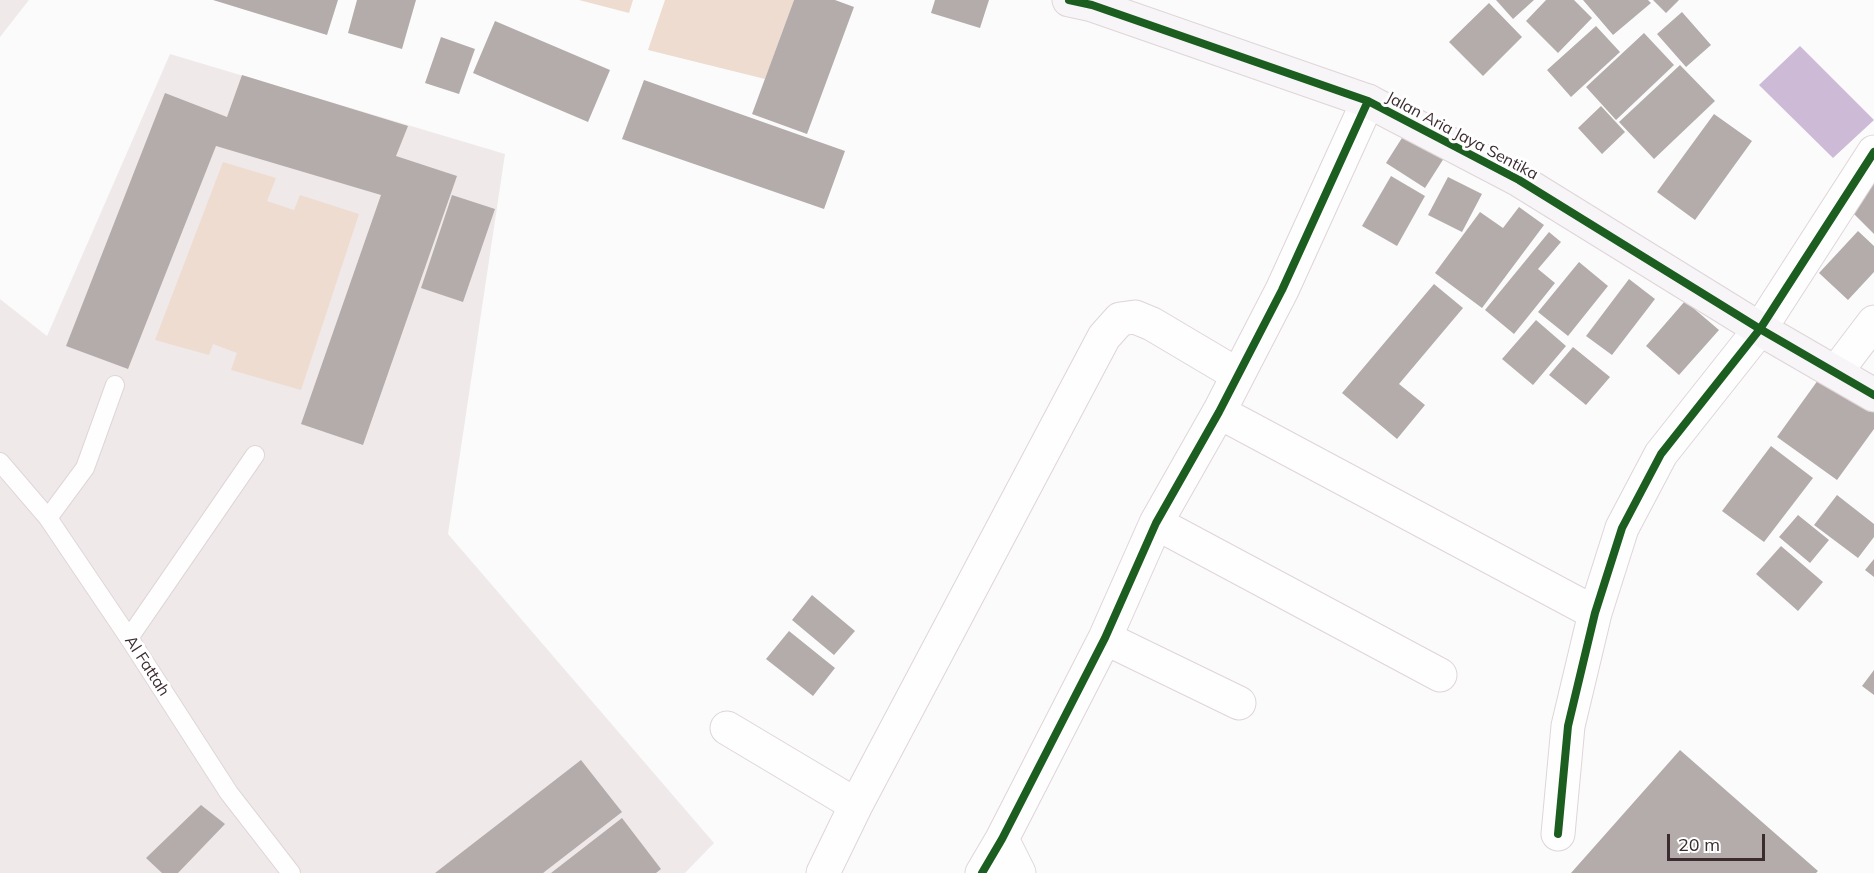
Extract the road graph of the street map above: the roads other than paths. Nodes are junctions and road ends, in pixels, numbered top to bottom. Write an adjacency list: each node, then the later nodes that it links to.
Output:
1 (1069, 0): 2 (street, Jalan Aria Jaya Sentika)
2 (1368, 101): 5 (street, Jalan Aria Jaya Sentika); 7 (street)
3 (1874, 152): 5 (street)
4 (1874, 322): 6 (street)
5 (1760, 329): 6 (street, Jalan Aria Jaya Sentika); 15 (street)
6 (1836, 372): 9 (street, Jalan Aria Jaya Sentika)
7 (1238, 375): 10 (street); 21 (street)
8 (115, 385): 13 (lane)
9 (1874, 395)
10 (1219, 412): 14 (street); 15 (street)
11 (255, 455): 16 (lane)
12 (0, 462): 13 (lane, Al Fattah)
13 (48, 518): 16 (lane, Al Fattah)
14 (1156, 523): 17 (street); 18 (street)
15 (1595, 613): 22 (street)
16 (129, 638): 24 (lane, Al Fattah)
17 (1105, 638): 19 (street); 23 (street)
18 (1440, 675)
19 (1239, 704)
20 (727, 728): 21 (street)
21 (856, 805): 25 (street)
22 (1558, 834)
23 (1002, 839): 26 (street); 27 (street)
24 (291, 873)
25 (823, 873)
26 (982, 873)
27 (1019, 873)

